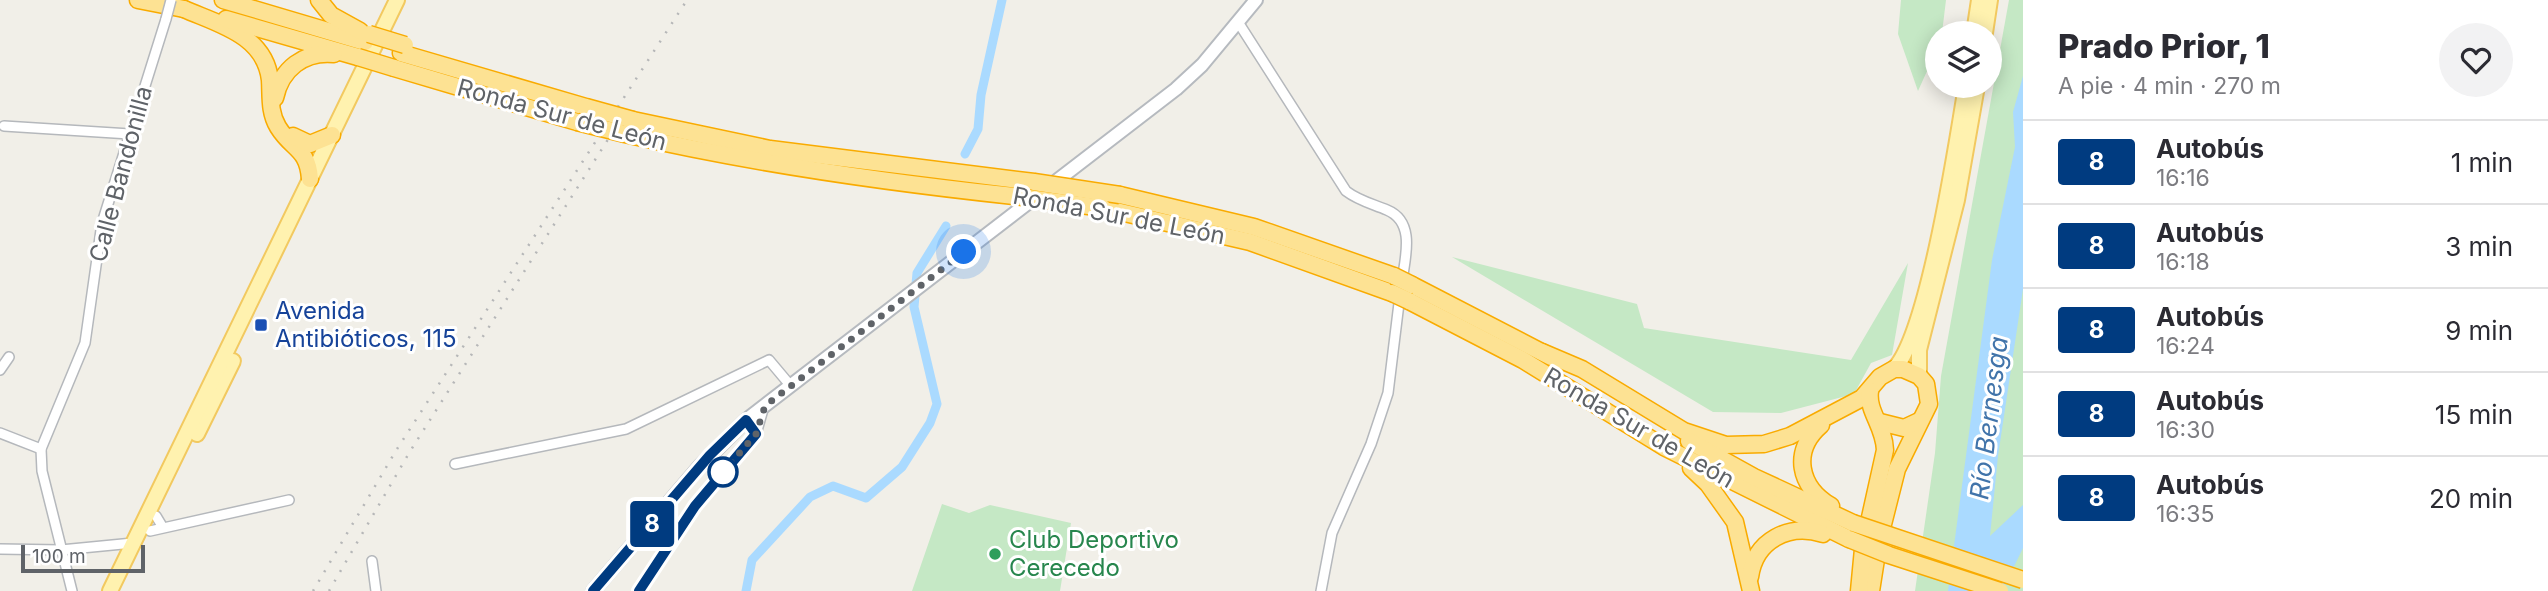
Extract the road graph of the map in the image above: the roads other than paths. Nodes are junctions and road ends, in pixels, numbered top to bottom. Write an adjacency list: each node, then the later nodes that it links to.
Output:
1 (138, 0): 9 (highway, Ronda Sur de León)
2 (223, 0): 13 (highway, Ronda Sur de León)
3 (319, 0): 13 (highway)
4 (397, 0): 21 (main road)
5 (405, 0): 14 (main road)
6 (1256, 0): 12 (street)
7 (1979, 0): 10 (main road)
8 (1990, 0): 11 (main road)
9 (177, 5): 15 (highway, Ronda Sur de León); 20 (street, Calle Bandonilla, bridge); 22 (highway)
10 (1976, 21)
11 (1987, 21)
12 (1238, 22): 32 (street); 61 (street)
13 (367, 38): 19 (highway, Ronda Sur de León, bridge)
14 (381, 52): 22 (main road); 24 (main road)
15 (358, 57): 19 (highway, Ronda Sur de León, bridge); 22 (highway)
16 (1964, 98): 29 (main road)
17 (1975, 98): 31 (main road)
18 (4, 126): 20 (street)
19 (629, 127): 25 (highway, Ronda Sur de León, bridge); 25 (highway, Ronda Sur de León, bridge)
20 (130, 134): 43 (street, Calle Bandonilla)
21 (332, 135): 22 (highway)
22 (312, 152): 23 (highway); 24 (main road)
23 (310, 180): 26 (main road)
24 (273, 279): 35 (main road)
25 (1411, 293): 27 (highway, Ronda Sur de León); 42 (highway, Ronda Sur de León)
26 (237, 332): 35 (main road); 39 (main road)
27 (1542, 352): 33 (highway); 48 (highway, Ronda Sur de León)
28 (9, 357): 30 (street)
29 (1894, 369): 31 (highway); 33 (highway)
30 (0, 370)
31 (1919, 376): 37 (highway)
32 (790, 385): 34 (street); 45 (street)
33 (1870, 391): 36 (highway)
34 (765, 406): 38 (street); 41 (street)
35 (208, 413): 39 (main road); 47 (main road)
36 (1876, 417): 37 (highway); 48 (highway); 62 (highway)
37 (1919, 421): 63 (highway)
38 (741, 424): 41 (street); 44 (street); 59 (street)
39 (190, 428): 49 (main road)
40 (0, 433): 43 (street)
41 (756, 434): 44 (street)
42 (1664, 447): 48 (highway, Ronda Sur de León); 54 (highway)
43 (41, 449): 51 (street, Calle Bandonilla)
44 (735, 457): 60 (street)
45 (456, 464)
46 (289, 500): 47 (street)
47 (156, 524): 49 (main road); 57 (main road)
48 (1852, 526): 53 (highway, Ronda Sur de León, bridge); 54 (highway); 64 (highway, Ronda Sur de León, bridge)
49 (133, 543): 51 (street); 56 (main road); 57 (main road)
50 (0, 549): 51 (street)
51 (61, 550): 55 (street, Calle Bandonilla)
52 (372, 561): 58 (street)
53 (2023, 580)
54 (1750, 587)
55 (72, 591)
56 (110, 591)
57 (119, 591)
58 (376, 591)
59 (593, 591)
60 (639, 591)
61 (1321, 591)
62 (1859, 591)
63 (1871, 591)
64 (2000, 591)

